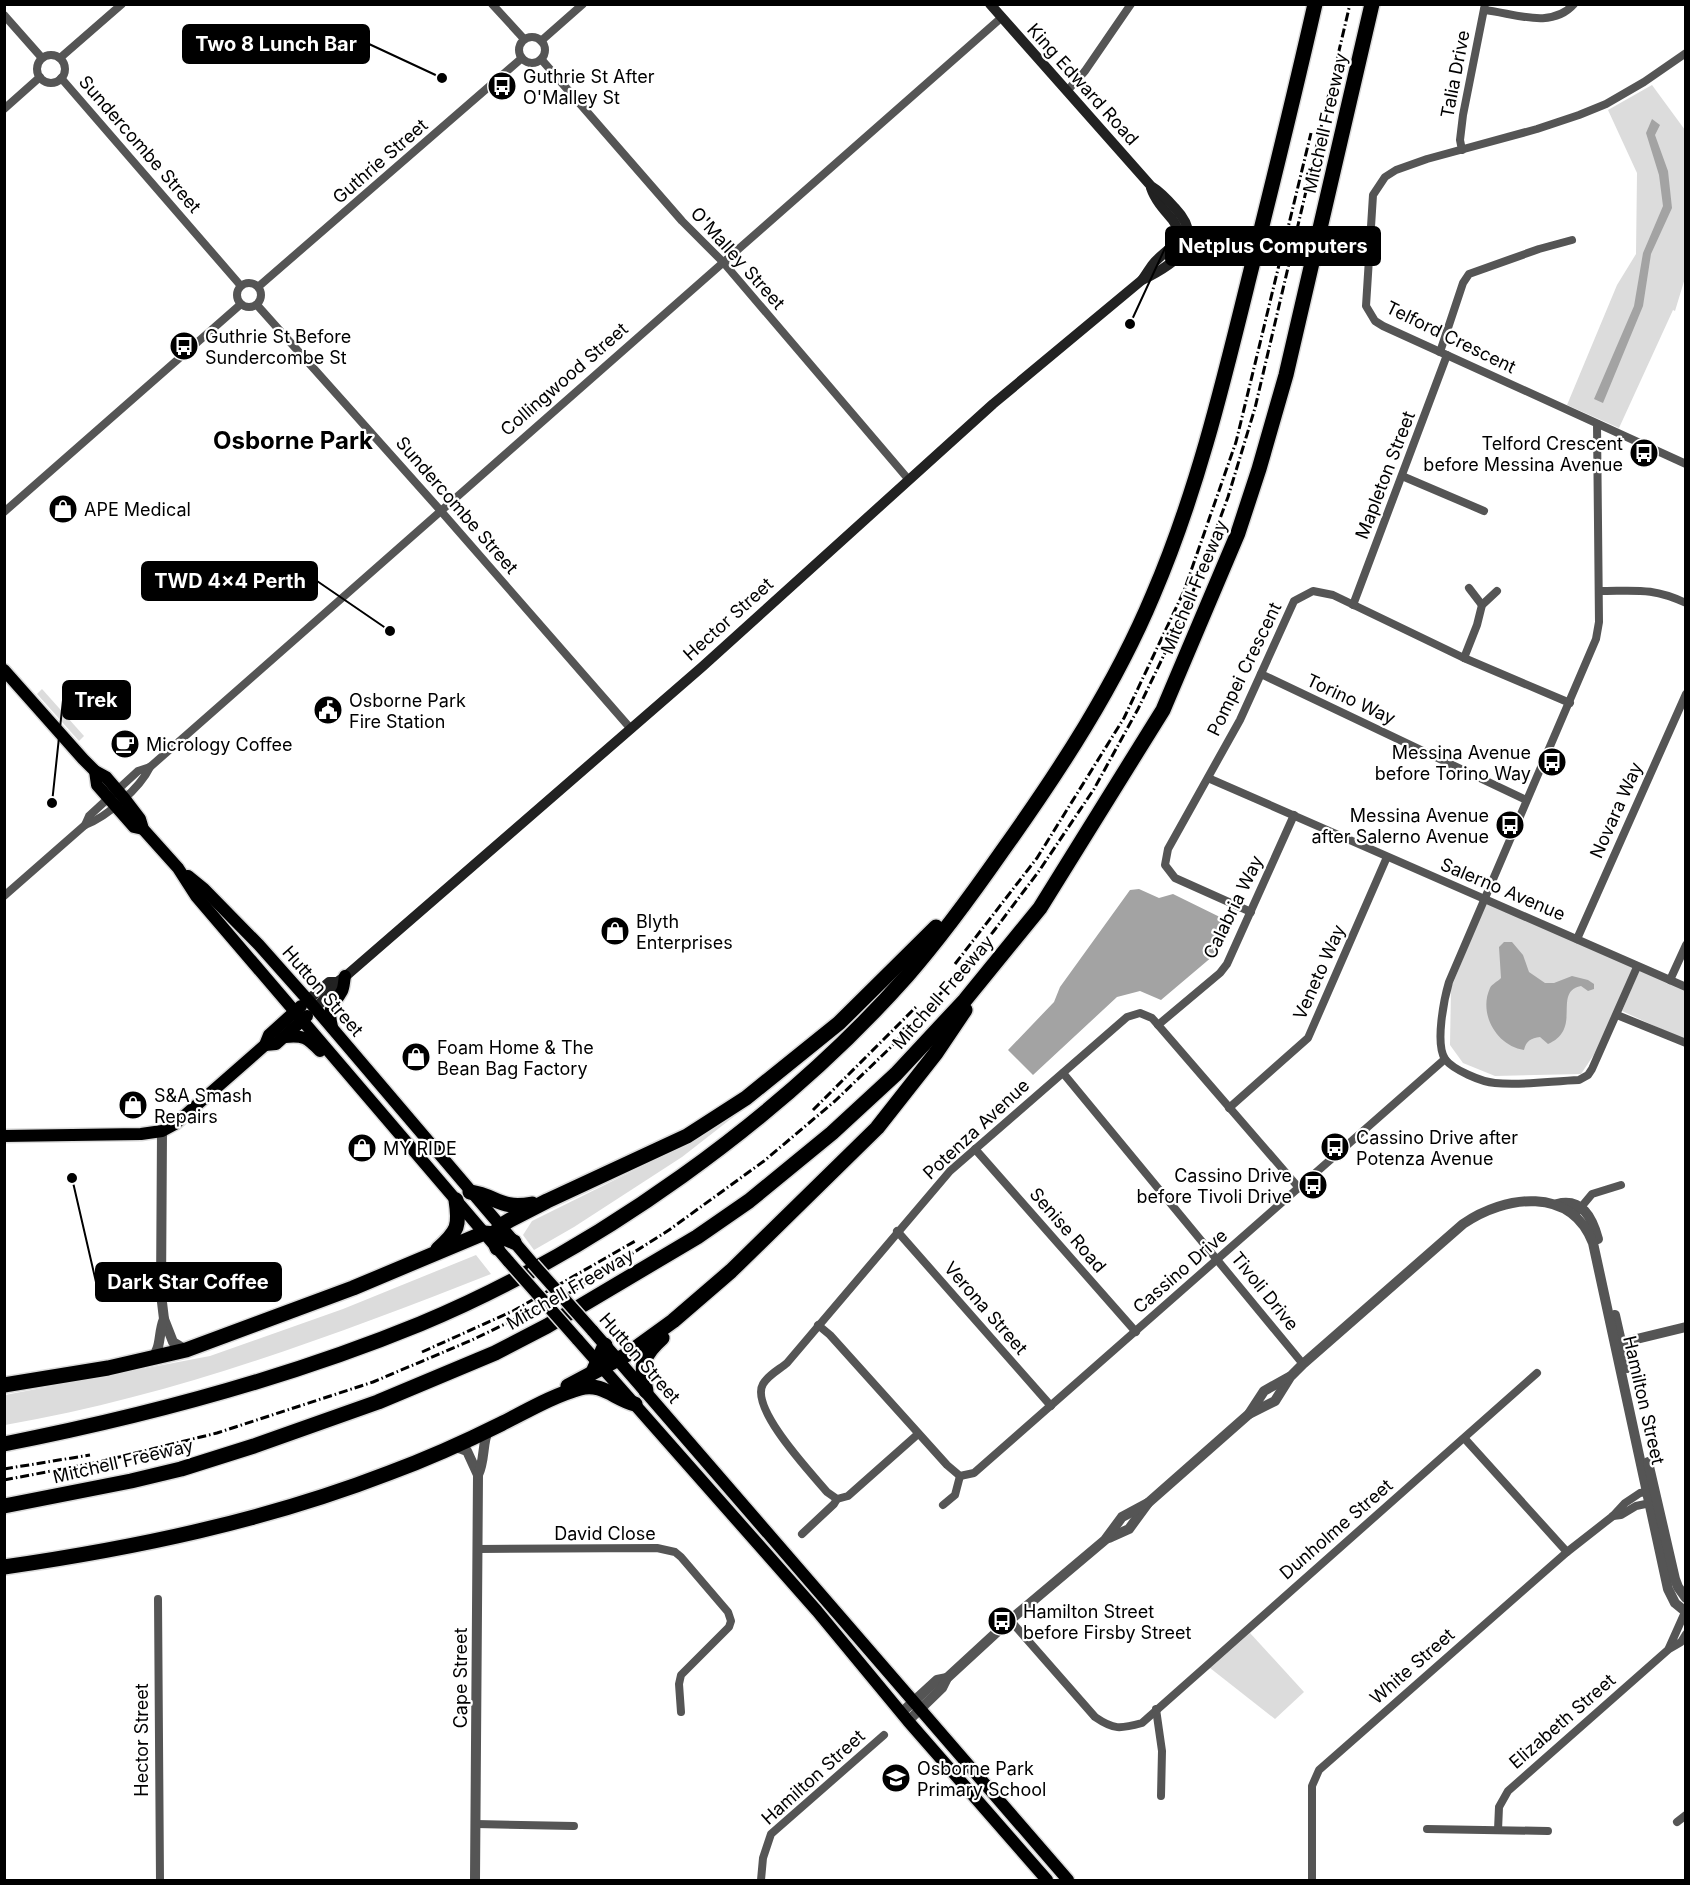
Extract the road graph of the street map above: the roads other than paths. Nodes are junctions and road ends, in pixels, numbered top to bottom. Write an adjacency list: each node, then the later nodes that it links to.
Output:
1 (122, 4): 17 (street)
2 (492, 4): 13 (street)
3 (583, 4): 14 (street)
4 (990, 4): 12 (main road, King Edward Road)
5 (1131, 4): 22 (street)
6 (1315, 4): 59 (highway, Mitchell Freeway)
7 (1372, 4): 23 (highway, Mitchell Freeway)
8 (1381, 4): 23 (highway)
9 (1575, 4): 10 (street)
10 (1485, 7): 25 (street, Talia Drive)
11 (4, 15): 16 (street)
12 (1001, 18): 22 (main road, King Edward Road); 28 (street, Collingwood Street)
13 (524, 39): 14 (street); 18 (street)
14 (541, 41): 19 (street)
15 (1686, 53): 25 (street, Telford Crescent)
16 (42, 58): 17 (street); 20 (street)
17 (60, 58): 21 (street)
18 (522, 58): 19 (street); 30 (street, Guthrie Street)
19 (541, 59): 28 (street, O'Malley Street)
20 (40, 77): 21 (street); 24 (street)
21 (61, 78): 29 (street, Sundercombe Street)
22 (1067, 91): 26 (main road, King Edward Road)
23 (1350, 103): 65 (highway, Mitchell Freeway)
24 (4, 109)
25 (1462, 150): 33 (street, Telford Crescent)
26 (1184, 235): 37 (main road, Hector Street)
27 (1572, 240): 33 (street, Mapleton Street)
28 (723, 262): 37 (street, O'Malley Street); 38 (street, Collingwood Street)
29 (241, 286): 30 (street); 31 (street)
30 (258, 287): 32 (street)
31 (241, 304): 32 (street); 40 (street)
32 (257, 305): 38 (street, Sundercombe Street)
33 (1444, 354): 34 (street, Telford Crescent); 36 (street, Mapleton Street)
34 (1597, 424): 35 (street, Telford Crescent); 43 (street)
35 (1686, 464)
36 (1402, 476): 39 (street); 45 (street, Mapleton Street)
37 (909, 480): 52 (main road, Hector Street)
38 (440, 510): 52 (street, Sundercombe Street); 54 (street, Collingwood Street)
39 (1484, 511)
40 (4, 512)
41 (1469, 588): 46 (street)
42 (1497, 591): 46 (street)
43 (1599, 591): 44 (street); 51 (street)
44 (1686, 603)
45 (1353, 605): 47 (street, Pompei Crescent); 49 (street, Pompei Crescent)
46 (1482, 605): 47 (street)
47 (1464, 658): 51 (street, Pompei Crescent)
48 (4, 670): 54 (main road, Hutton Street)
49 (1261, 674): 53 (street, Pompei Crescent); 55 (street, Torino Way)
50 (1686, 694): 63 (street, Novara Way)
51 (1570, 703): 55 (street)
52 (631, 729): 67 (main road, Hector Street)
53 (1208, 778): 56 (street, Salerno Avenue); 62 (street, Pompei Crescent)
54 (116, 798): 58 (main road, Hutton Street); 60 (street, Collingwood Street)
55 (1526, 800): 61 (street)
56 (1294, 815): 57 (street, Salerno Avenue); 62 (street, Calabria Way)
57 (1387, 857): 61 (street, Salerno Avenue); 81 (street, Veneto Way)
58 (178, 868): 70 (main road, Hutton Street); 71 (main road, Hutton Street)
59 (978, 886): 88 (highway); 115 (highway, Mitchell Freeway)
60 (4, 896)
61 (1483, 898): 63 (street, Salerno Avenue); 78 (street)
62 (1251, 912): 73 (street, Calabria Way)
63 (1577, 939): 66 (street, Salerno Avenue)
64 (1686, 945): 68 (street)
65 (1000, 958): 96 (highway); 122 (highway, Mitchell Freeway)
66 (1637, 966): 68 (street, Salerno Avenue); 72 (street)
67 (341, 979): 70 (main road, Hector Street); 74 (main road)
68 (1670, 980): 69 (street, Salerno Avenue)
69 (1686, 987)
70 (311, 1004): 71 (main road, Hector Street); 74 (main road, Hutton Street)
71 (299, 1015): 75 (main road, Hector Street); 77 (main road, Hector Street); 79 (main road, Hutton Street)
72 (1617, 1015): 76 (street); 78 (street)
73 (1158, 1025): 80 (street, Potenza Avenue); 81 (street, Potenza Avenue)
74 (333, 1028): 87 (main road, Hutton Street)
75 (285, 1037): 77 (main road, Hector Street); 79 (main road)
76 (1686, 1043)
77 (266, 1045): 82 (main road, Hector Street)
78 (1445, 1059): 86 (street, Cassino Drive)
79 (339, 1062): 87 (main road, Hutton Street)
80 (1063, 1073): 84 (street, Potenza Avenue); 94 (street, Tivoli Drive)
81 (1229, 1108): 86 (street, Potenza Avenue)
82 (162, 1131): 83 (main road); 95 (street)
83 (4, 1136)
84 (975, 1149): 90 (street, Potenza Avenue); 99 (street, Senise Road)
85 (1621, 1185): 89 (street)
86 (1299, 1188): 94 (street, Cassino Drive)
87 (463, 1196): 88 (highway); 91 (main road, Hutton Street); 93 (highway)
88 (547, 1201): 91 (highway)
89 (1578, 1211): 100 (street, Hamilton Street); 105 (street, Hamilton Street)
90 (897, 1231): 97 (street, Potenza Avenue); 111 (street, Verona Street)
91 (493, 1232): 92 (highway); 93 (highway); 104 (main road, Hutton Street, bridge)
92 (514, 1242): 104 (main road, Hutton Street, bridge)
93 (430, 1257): 101 (highway)
94 (1218, 1260): 99 (street, Cassino Drive); 105 (street, Tivoli Drive)
95 (164, 1319): 101 (street); 102 (street)
96 (673, 1321): 103 (highway); 108 (highway)
97 (818, 1325): 113 (street); 120 (street, Potenza Avenue)
98 (1686, 1327): 100 (street)
99 (1136, 1332): 111 (street, Cassino Drive)
100 (1618, 1343): 119 (street, Hamilton Street)
101 (186, 1350): 102 (highway)
102 (152, 1359): 107 (highway)
103 (617, 1359): 104 (highway); 108 (main road, Hutton Street)
104 (598, 1360): 109 (highway); 110 (main road, Hutton Street)
105 (1303, 1364): 130 (street, Hamilton Street)
106 (1536, 1374): 114 (street, Dunholme Street)
107 (4, 1385)
108 (646, 1392): 133 (main road, Hutton Street)
109 (557, 1396): 110 (highway); 112 (highway)
110 (635, 1404): 136 (main road, Hutton Street)
111 (1051, 1406): 118 (street, Cassino Drive)
112 (488, 1430): 116 (highway); 117 (street, Cape Street)
113 (918, 1434): 118 (street); 120 (street)
114 (1465, 1439): 125 (street); 134 (street, Dunholme Street)
115 (4, 1444)
116 (453, 1446): 117 (street, Cape Street); 126 (highway)
117 (478, 1475): 124 (street, Cape Street)
118 (960, 1476): 121 (street)
119 (1652, 1497): 125 (street, White Street); 128 (street, Hamilton Street); 129 (street, Hamilton Street)
120 (837, 1499): 123 (street)
121 (943, 1505)
122 (4, 1506)
123 (802, 1534)
124 (478, 1549): 135 (street, David Close); 141 (street, Cape Street)
125 (1567, 1552): 151 (street, White Street)
126 (4, 1567)
127 (158, 1599): 146 (street, Hector Street)
128 (1686, 1599)
129 (1685, 1611): 132 (street, Elizabeth Street)
130 (1010, 1620): 133 (street, Hamilton Street); 134 (street, Dunholme Street)
131 (1686, 1634): 132 (street, Elizabeth Street)
132 (1669, 1649): 144 (street, Elizabeth Street)
133 (916, 1706): 136 (street, Hamilton Street); 150 (main road, Hutton Street)
134 (1156, 1709): 138 (street)
135 (681, 1712)
136 (904, 1717): 149 (main road, Hutton Street)
137 (884, 1735): 148 (street, Hamilton Street)
138 (1161, 1796)
139 (1686, 1815): 140 (street)
140 (1677, 1822)
141 (476, 1824): 142 (street); 147 (street, Cape Street)
142 (574, 1826)
143 (1426, 1829): 144 (street)
144 (1498, 1830): 145 (street)
145 (1548, 1831)
146 (160, 1881)
147 (476, 1881)
148 (761, 1881)
149 (1047, 1881)
150 (1068, 1881)
151 (1312, 1881)

